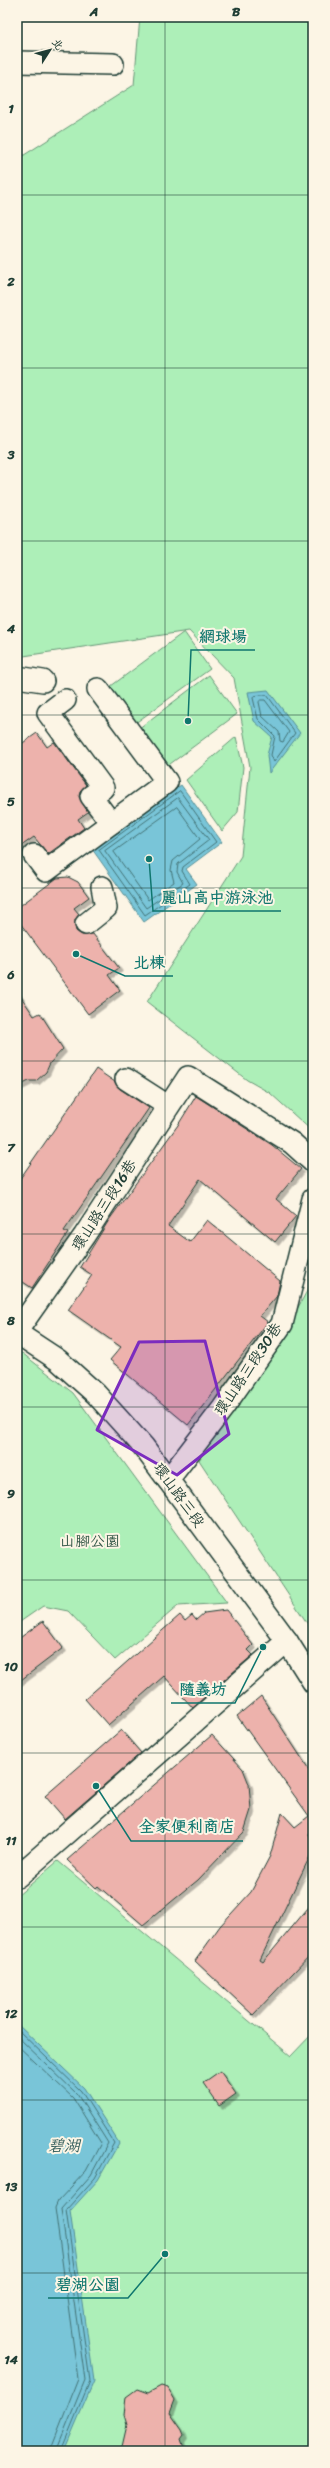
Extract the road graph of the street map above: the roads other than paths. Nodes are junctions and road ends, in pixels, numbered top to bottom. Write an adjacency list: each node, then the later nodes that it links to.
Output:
1 (17, 62): 2 (street)
2 (113, 64)
3 (17, 677): 4 (street)
4 (43, 681)
5 (98, 689): 7 (street)
6 (65, 700): 7 (street)
7 (111, 823): 8 (street)
8 (34, 854)
9 (102, 886): 10 (street)
10 (86, 924)
11 (126, 1078): 12 (street)
12 (168, 1106): 13 (street, 環山路三段16巷); 15 (street, 環山路三段16巷)
13 (313, 1162)
14 (313, 1199): 16 (street, 環山路三段30巷)
15 (17, 1332): 16 (street, 環山路三段)
16 (168, 1480): 17 (street, 環山路三段)
17 (287, 1641): 18 (street, 環山路三段); 19 (street)
18 (313, 1682)
19 (17, 1877)

